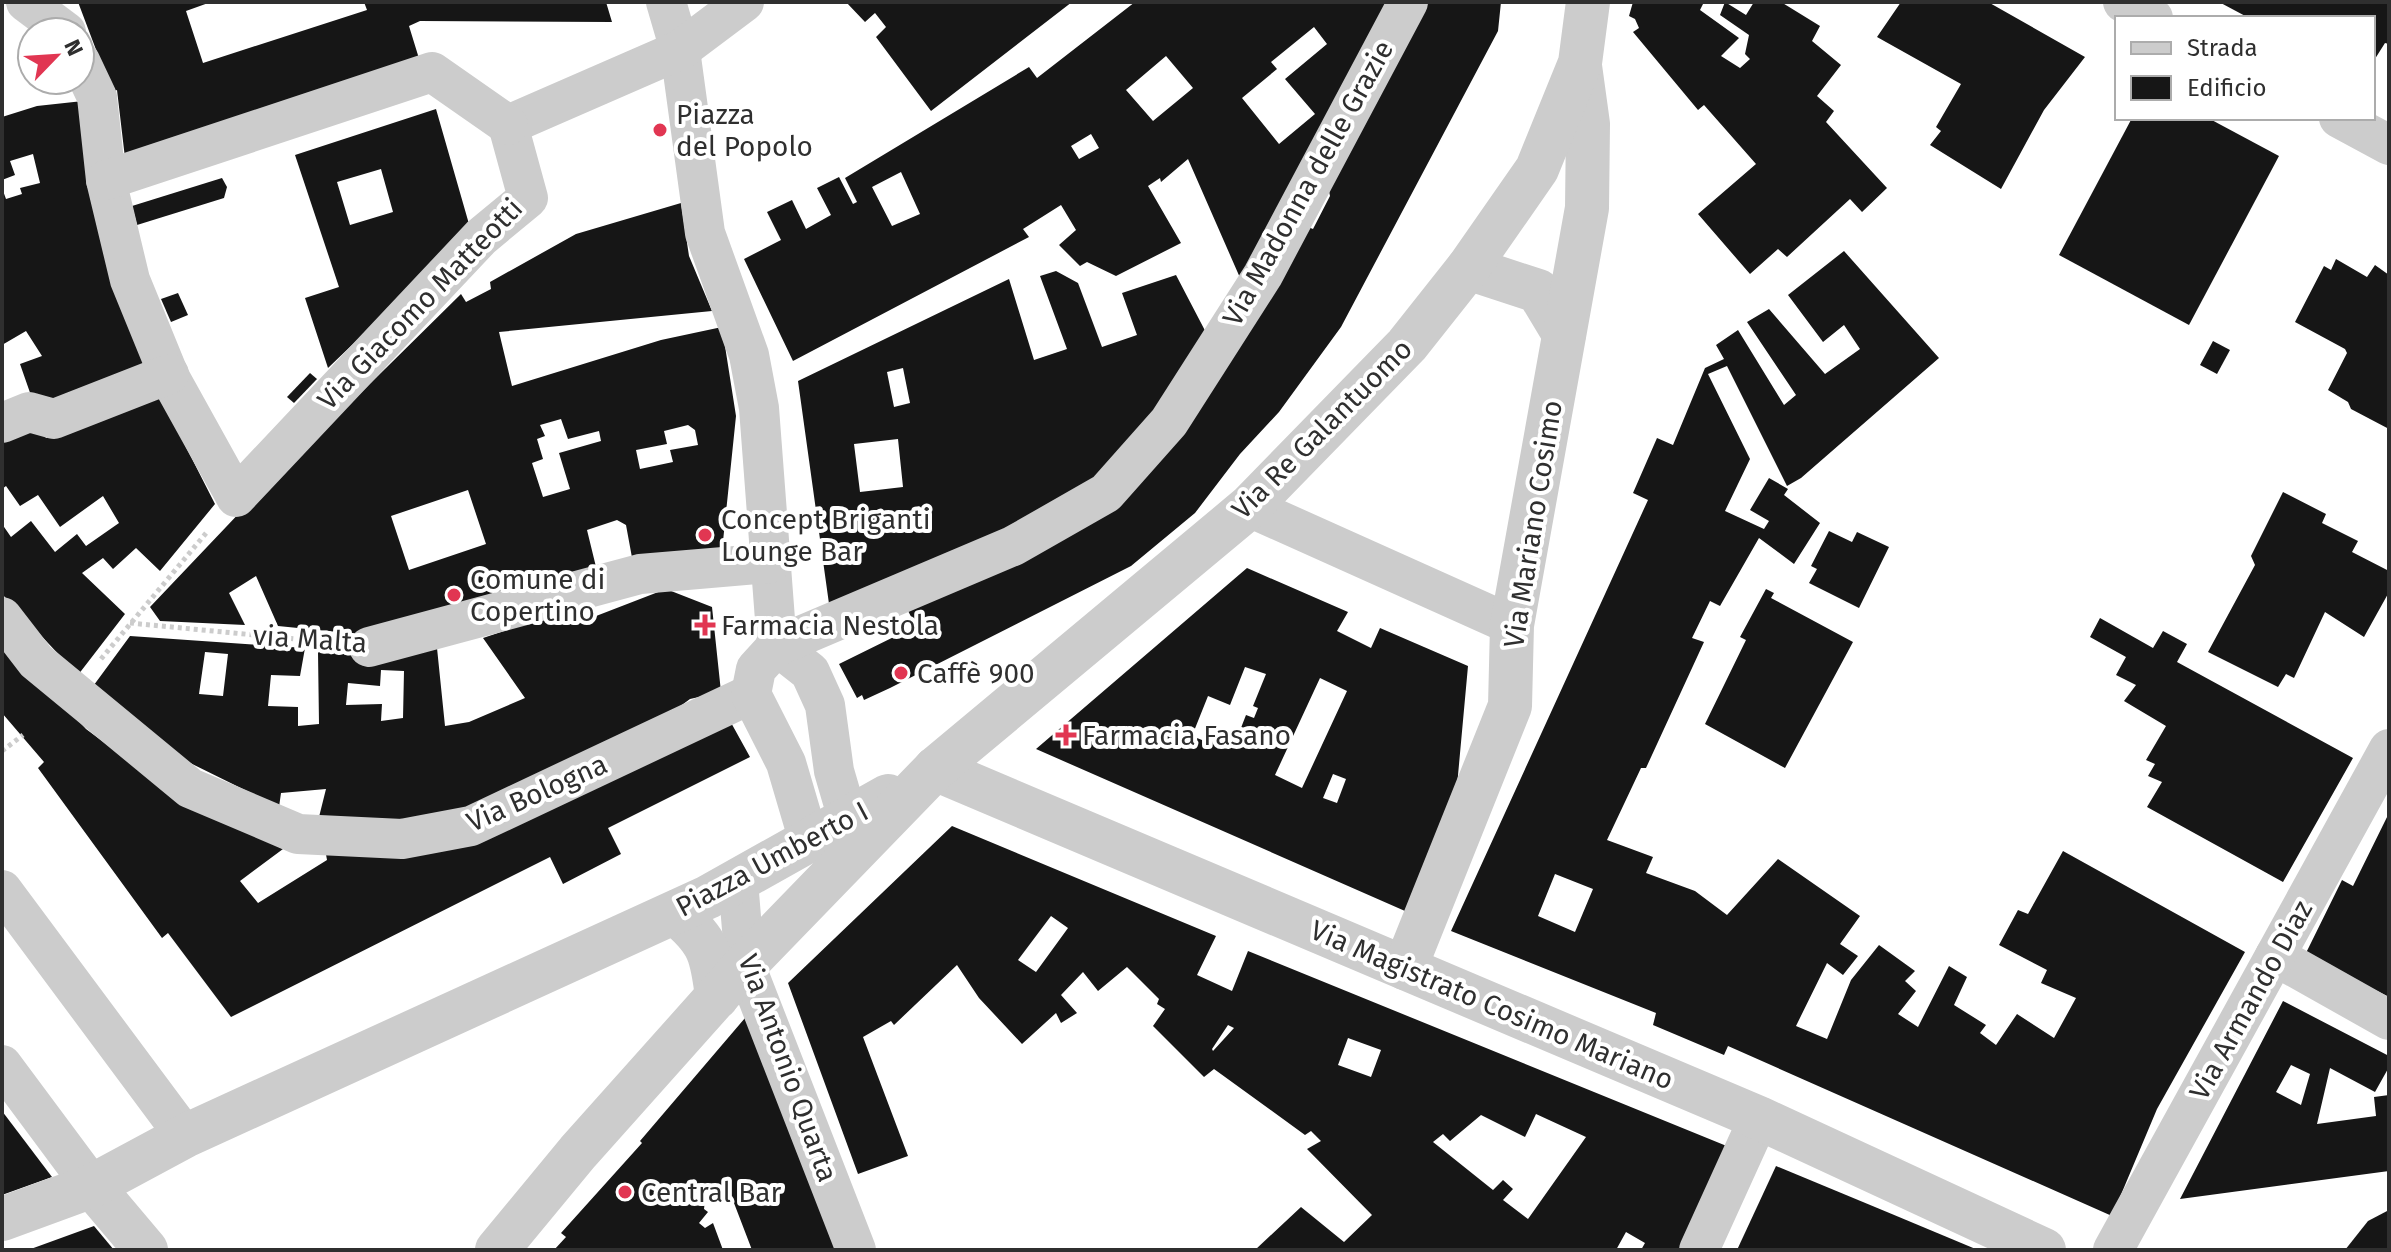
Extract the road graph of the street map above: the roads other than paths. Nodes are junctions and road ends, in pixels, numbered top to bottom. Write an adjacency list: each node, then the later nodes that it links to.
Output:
1 (26, 2): 7 (street); 9 (street)
2 (666, 2): 10 (street)
3 (744, 2): 10 (street)
4 (1408, 2): 23 (street, Via Madonna delle Grazie)
5 (1588, 2): 11 (street, Via Re Galantuomo)
6 (2123, 2): 8 (street)
7 (45, 16)
8 (2149, 16)
9 (2, 28)
10 (680, 50): 13 (street); 20 (street)
11 (1580, 63): 15 (street, Via Re Galantuomo); 16 (street, Via Mariano Cosimo)
12 (96, 95): 14 (street)
13 (508, 125): 14 (street); 17 (street, Via Giacomo Matteotti)
14 (106, 180): 17 (street)
15 (1468, 268): 16 (street); 19 (street, Via Re Galantuomo)
16 (1564, 334): 22 (street, Via Mariano Cosimo)
17 (169, 374): 18 (street)
18 (2, 423)
19 (1249, 507): 22 (street); 27 (street, Via Re Galantuomo)
20 (770, 563): 23 (street); 24 (street, via Malta)
21 (2, 617): 25 (street, Via Bologna)
22 (1512, 625): 34 (street, Via Mariano Cosimo)
23 (777, 646): 25 (street); 28 (street)
24 (369, 647)
25 (751, 694): 29 (street)
26 (2389, 749): 33 (street, Via Armando Diaz)
27 (935, 769): 28 (street, Piazza Umberto I); 29 (street, Piazza Umberto I); 34 (street, Via Magistrato Cosimo Mariano)
28 (848, 819): 29 (street, Piazza Umberto I)
29 (825, 854): 30 (street, Piazza Umberto I); 35 (street, Piazza Umberto I)
30 (738, 881): 32 (street, Piazza Umberto I); 35 (street, Via Antonio Quarta)
31 (2, 890): 39 (street)
32 (675, 913): 35 (street); 39 (street, Piazza Umberto I)
33 (2275, 956): 36 (street); 47 (street, Via Armando Diaz)
34 (1405, 968): 38 (street, Via Magistrato Cosimo Mariano)
35 (731, 981): 43 (street, Piazza Umberto I); 44 (street, Via Antonio Quarta)
36 (2389, 1020)
37 (2, 1065): 40 (street)
38 (1759, 1118): 45 (street); 46 (street, Via Magistrato Cosimo Mariano)
39 (185, 1136): 40 (street, Piazza Umberto I)
40 (92, 1186): 41 (street, Piazza Umberto I); 42 (street)
41 (2, 1219)
42 (146, 1250)
43 (497, 1250)
44 (856, 1250)
45 (1699, 1250)
46 (2044, 1250)
47 (2113, 1250)

